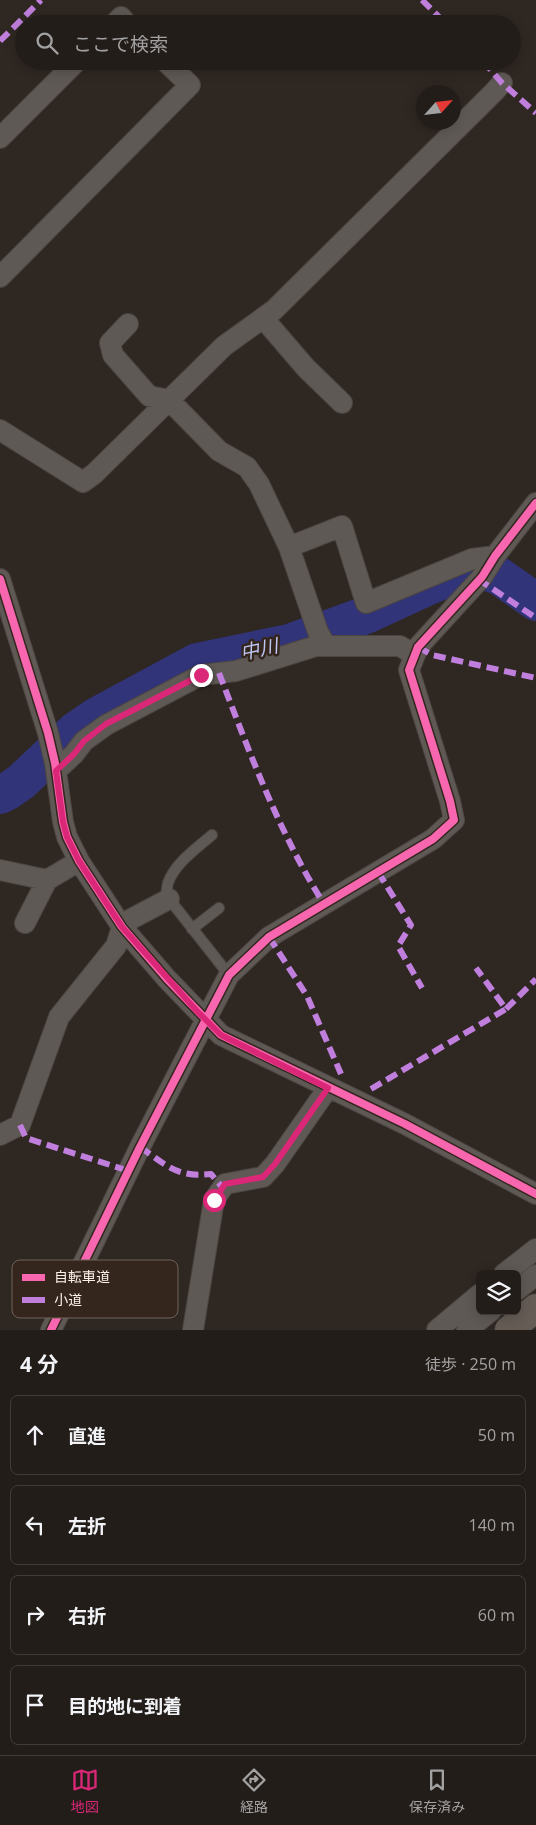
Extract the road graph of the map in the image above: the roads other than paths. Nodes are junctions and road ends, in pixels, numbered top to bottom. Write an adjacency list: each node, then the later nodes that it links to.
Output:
1 (67, 70): 4 (street)
2 (175, 70): 5 (street)
3 (502, 83): 6 (street)
4 (0, 138)
5 (0, 277)
6 (263, 318): 8 (street); 9 (street)
7 (128, 324): 8 (street)
8 (170, 400): 10 (street); 12 (street)
9 (342, 403)
10 (0, 430)
11 (536, 502): 13 (street)
12 (289, 548): 13 (street); 15 (street)
13 (490, 565): 16 (street)
14 (1, 584): 17 (street)
15 (326, 646): 16 (street); 17 (street)
16 (414, 655): 27 (street)
17 (56, 767): 19 (street)
18 (212, 836): 22 (lane)
19 (79, 861): 21 (street); 25 (street)
20 (0, 870): 21 (street)
21 (47, 880): 24 (street)
22 (169, 900): 25 (street); 26 (lane)
23 (219, 908): 26 (lane)
24 (25, 923)
25 (122, 927): 28 (street); 30 (street)
26 (192, 929): 27 (lane)
27 (229, 974): 28 (street)
28 (206, 1020): 29 (street); 33 (street)
29 (328, 1088): 31 (street); 42 (street)
30 (0, 1135)
31 (536, 1194)
32 (536, 1249): 34 (street)
33 (85, 1260)
34 (509, 1270)
35 (536, 1275): 36 (street)
36 (521, 1287)
37 (476, 1297): 43 (street)
38 (536, 1308): 45 (main road)
39 (486, 1315): 44 (street)
40 (57, 1318): 41 (street)
41 (51, 1330)
42 (194, 1330)
43 (437, 1330)
44 (467, 1330)
45 (509, 1330)

